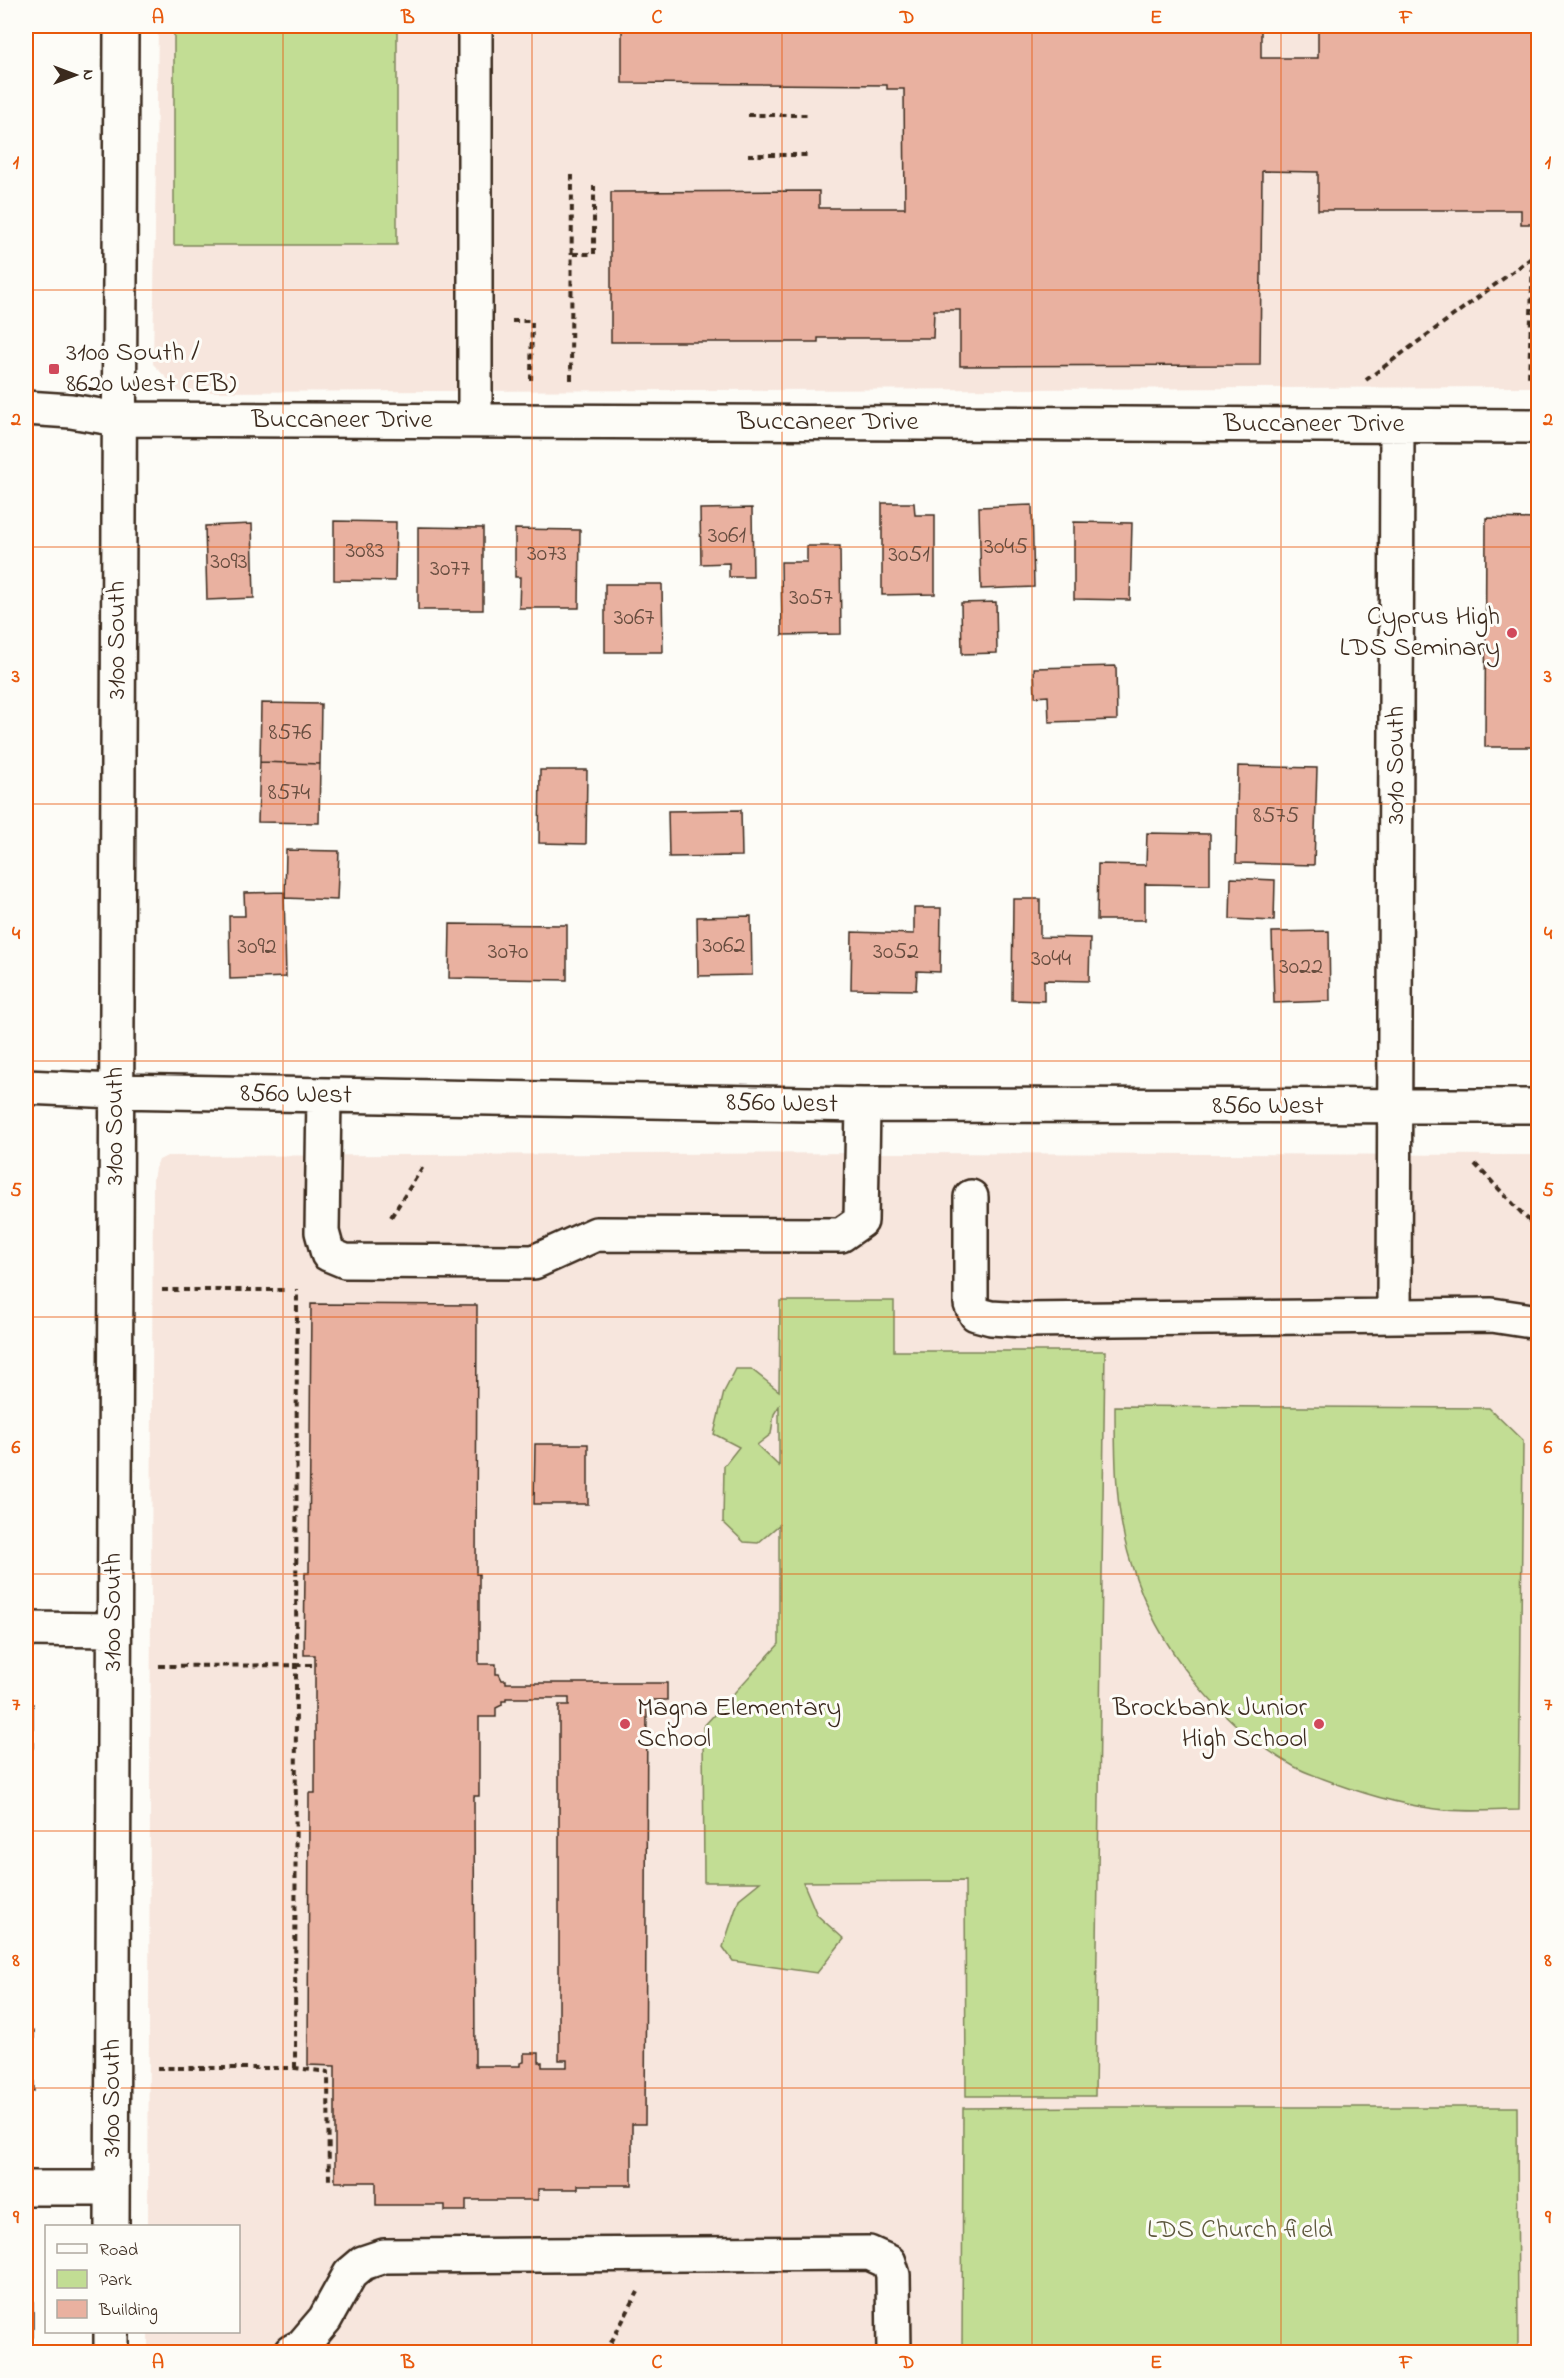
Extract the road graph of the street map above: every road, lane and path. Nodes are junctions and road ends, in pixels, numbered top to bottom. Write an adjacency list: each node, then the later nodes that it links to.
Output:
1 (121, 26): 18 (street, 3100 South)
2 (475, 26): 19 (street)
3 (748, 115): 4 (path)
4 (811, 115)
5 (748, 155): 6 (path)
6 (811, 155)
7 (572, 175): 10 (path)
8 (594, 186): 10 (path)
9 (1534, 224): 11 (path)
10 (573, 254): 15 (path)
11 (1536, 256): 13 (path); 16 (path)
12 (532, 321): 14 (path)
13 (1539, 368)
14 (531, 380)
15 (572, 380)
16 (1366, 380)
17 (26, 408): 18 (street, Buccaneer Drive)
18 (118, 418): 19 (street, Buccaneer Drive); 23 (street, 3100 South)
19 (475, 420): 20 (street, Buccaneer Drive)
20 (1397, 425): 21 (street, Buccaneer Drive); 26 (street, 3010 South)
21 (1539, 426)
22 (26, 1087): 23 (street, 8560 West)
23 (116, 1091): 24 (street, 8560 West); 39 (street, 3100 South)
24 (324, 1095): 25 (street, 8560 West); 25 (street)
25 (863, 1105): 26 (street, 8560 West)
26 (1396, 1106): 27 (street, 8560 West); 36 (street, 3010 South)
27 (1539, 1106)
28 (1475, 1164): 32 (path)
29 (424, 1165): 31 (path)
30 (970, 1197): 36 (street)
31 (391, 1217)
32 (1539, 1230)
33 (297, 1289): 40 (path)
34 (162, 1290): 35 (path)
35 (287, 1290)
36 (1394, 1316): 37 (street)
37 (1539, 1322)
38 (26, 1629): 39 (street)
39 (113, 1630): 47 (street, 3100 South)
40 (296, 1665): 41 (path); 42 (path); 44 (path)
41 (315, 1665)
42 (159, 1666)
43 (158, 2068): 44 (path)
44 (295, 2068): 45 (path)
45 (329, 2184)
46 (26, 2188): 47 (street)
47 (112, 2188): 48 (street, 3100 South)
48 (112, 2225)
49 (659, 2254): 52 (street); 53 (path); 54 (street)
50 (111, 2333): 51 (street)
51 (111, 2352)
52 (291, 2352)
53 (606, 2352)
54 (894, 2352)

